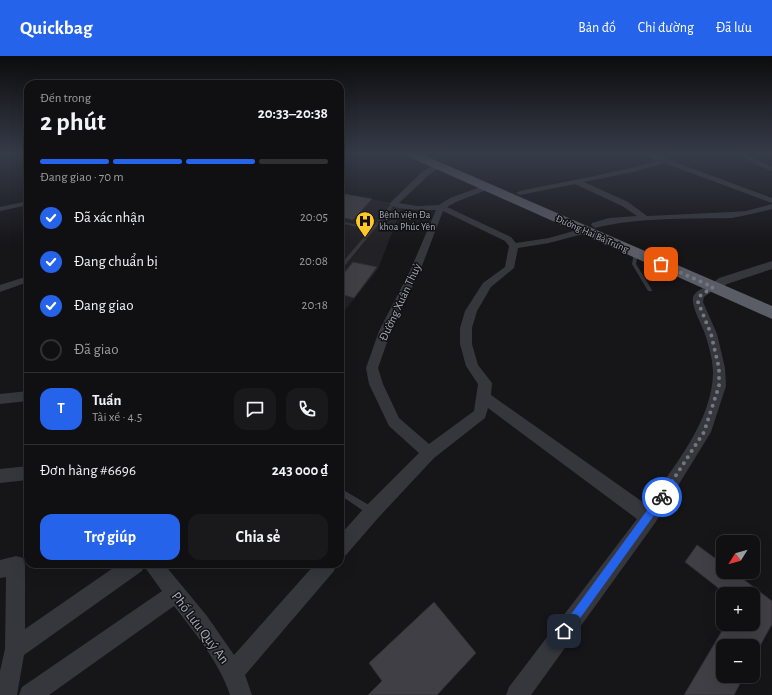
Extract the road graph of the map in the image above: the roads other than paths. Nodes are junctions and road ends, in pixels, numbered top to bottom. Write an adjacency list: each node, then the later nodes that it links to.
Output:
1 (414, 184): 11 (street)
2 (480, 184): 7 (highway, Đường Hai Bà Trưng)
3 (497, 184): 8 (highway, Đường Hai Bà Trưng)
4 (566, 184): 8 (street)
5 (579, 184): 15 (street)
6 (725, 184): 9 (street)
7 (486, 187): 13 (street); 17 (highway, Đường Hai Bà Trưng)
8 (520, 193): 17 (highway, Đường Hai Bà Trưng)
9 (772, 201)
10 (24, 204): 14 (street)
11 (393, 204): 13 (street); 18 (lane)
12 (772, 206): 15 (street)
13 (441, 207): 19 (street); 33 (street, Đường Xuân Thuỷ)
14 (0, 209)
15 (645, 218): 17 (street)
16 (344, 223): 18 (lane)
17 (589, 228): 19 (street); 20 (highway, Đường Hai Bà Trưng); 24 (highway, Đường Hai Bà Trưng)
18 (373, 229): 21 (lane)
19 (514, 246): 31 (street)
20 (636, 253): 24 (highway, Đường Hai Bà Trưng); 26 (lane)
21 (344, 263)
22 (772, 265): 24 (street)
23 (24, 280): 25 (street)
24 (718, 284): 28 (highway, Đường Hai Bà Trưng); 29 (highway, Đường Hai Bà Trưng); 38 (street)
25 (4, 288): 27 (street)
26 (650, 290)
27 (0, 296)
28 (772, 301)
29 (772, 313)
30 (24, 396): 32 (street)
31 (484, 398): 33 (street); 38 (street)
32 (0, 399)
33 (429, 453): 37 (street)
34 (24, 473): 35 (street)
35 (0, 476)
36 (344, 494): 37 (lane)
37 (372, 512): 39 (street)
38 (649, 517): 50 (street)
39 (344, 544)
40 (129, 568): 45 (street)
41 (155, 568): 44 (street, Phố Lưu Quý An)
42 (324, 568): 46 (street)
43 (0, 569): 45 (street)
44 (175, 594): 46 (street, Phố Lưu Quý An); 48 (street)
45 (15, 648): 47 (street)
46 (233, 672): 49 (street, Phố Lưu Quý An)
47 (6, 695)
48 (30, 695)
49 (241, 695)
50 (517, 695)

